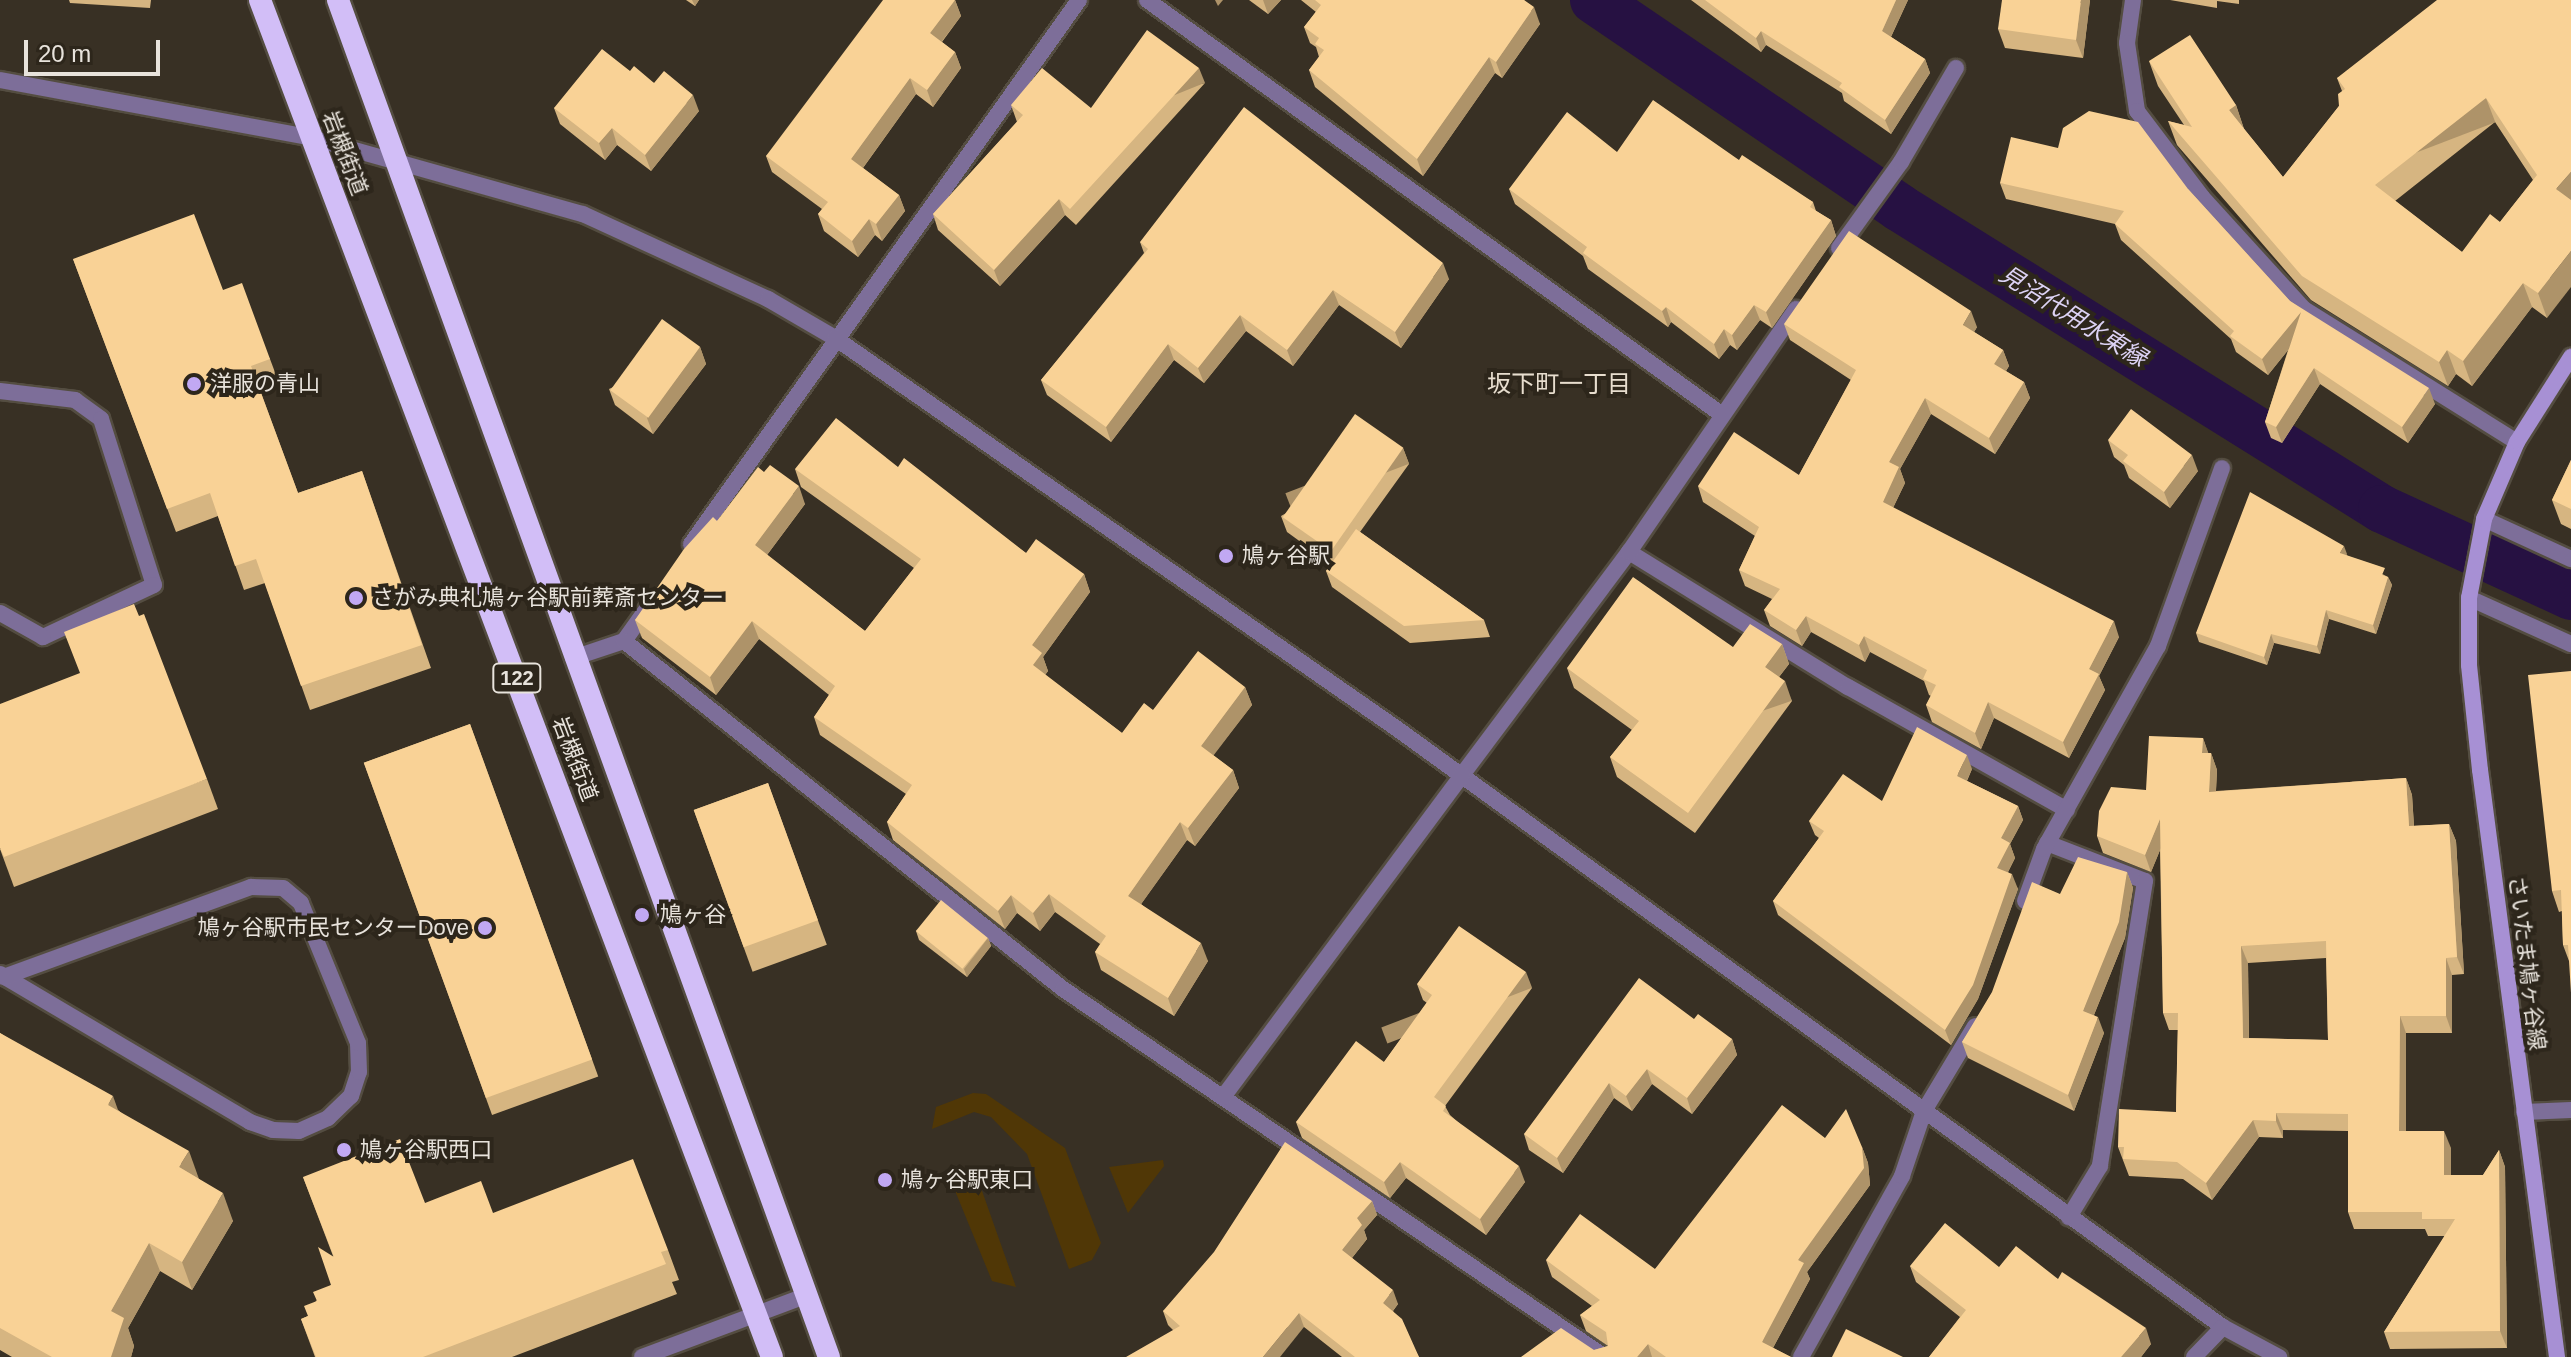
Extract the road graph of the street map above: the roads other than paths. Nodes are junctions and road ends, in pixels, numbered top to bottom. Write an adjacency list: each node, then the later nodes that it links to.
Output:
1 (260, 0): 8 (highway, 岩槻街道 / 122)
2 (338, 0): 9 (highway, 岩槻街道 / 122)
3 (1079, 0): 12 (street)
4 (1147, 0): 15 (street)
5 (2133, 0): 16 (street)
6 (1956, 68): 10 (street)
7 (0, 80): 8 (street)
8 (312, 138): 9 (street); 40 (highway, 岩槻街道 / 122)
9 (396, 161): 12 (street); 27 (highway, 岩槻街道 / 122)
10 (1827, 265)
11 (1809, 290): 15 (street)
12 (835, 338): 21 (street); 28 (street)
13 (2571, 357): 16 (main road)
14 (0, 391): 24 (street)
15 (1721, 414): 19 (street)
16 (2517, 442): 18 (main road)
17 (2222, 468): 29 (street)
18 (2483, 525): 20 (street); 23 (main road, さいたま鳩ヶ谷線)
19 (1629, 552): 28 (street); 29 (street)
20 (2571, 559)
21 (679, 562)
22 (661, 589): 25 (street)
23 (2469, 598): 26 (street); 37 (main road, さいたま鳩ヶ谷線)
24 (0, 613)
25 (624, 641): 27 (street); 34 (street)
26 (2571, 644)
27 (573, 658): 39 (highway, 岩槻街道 / 122)
28 (1462, 775): 34 (street); 36 (street)
29 (2067, 810): 30 (street)
30 (2047, 843): 31 (street); 38 (street)
31 (2019, 919)
32 (2, 976): 32 (street)
33 (1988, 1004): 36 (street)
34 (1223, 1097): 45 (street)
35 (2571, 1110): 37 (street)
36 (1924, 1111): 38 (street); 46 (street)
37 (2524, 1112): 49 (main road, さいたま鳩ヶ谷線)
38 (2069, 1217): 41 (street)
39 (805, 1296): 40 (street); 44 (highway, 岩槻街道 / 122)
40 (756, 1314): 42 (street); 43 (highway, 岩槻街道 / 122)
41 (2223, 1327): 47 (street); 48 (street)
42 (642, 1357)
43 (772, 1357)
44 (829, 1357)
45 (1605, 1357)
46 (1801, 1357)
47 (2194, 1357)
48 (2279, 1357)
49 (2557, 1357)

